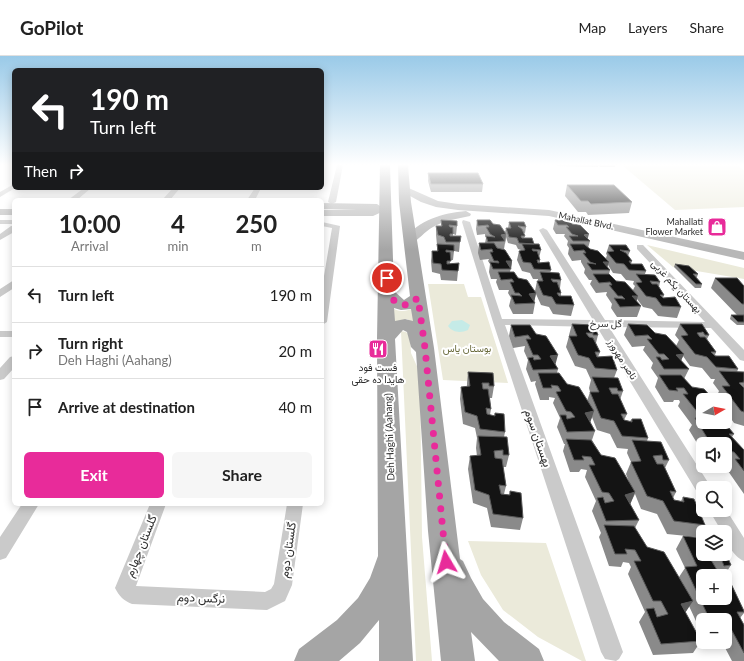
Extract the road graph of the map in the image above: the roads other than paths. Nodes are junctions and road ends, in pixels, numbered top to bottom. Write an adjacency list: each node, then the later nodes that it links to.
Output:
1 (334, 193): 6 (street)
2 (384, 193): 10 (main road)
3 (386, 193): 21 (main road, Deh Haghi (Aahang))
4 (404, 193): 23 (main road)
5 (410, 193): 15 (main road, Mahallat Blvd.)
6 (332, 202)
7 (0, 206): 8 (main road)
8 (12, 206)
9 (324, 206): 10 (main road)
10 (345, 210): 14 (main road); 21 (main road)
11 (0, 212): 12 (main road)
12 (12, 212)
13 (423, 212): 15 (main road)
14 (324, 213)
15 (460, 215): 23 (main road, Mahallat Blvd.); 25 (main road, Mahallat Blvd.); 26 (main road, Mahallat Blvd.); 32 (street, بهستان سوم)
16 (0, 222): 17 (street)
17 (12, 222)
18 (324, 224): 31 (street)
19 (12, 229): 22 (street)
20 (543, 230): 33 (street, ناصر مهرورز)
21 (386, 232): 29 (main road, Deh Haghi (Aahang))
22 (0, 238)
23 (410, 240): 30 (main road)
24 (640, 247): 34 (street, بهستان یکم غربی)
25 (744, 256)
26 (744, 264)
27 (12, 285): 28 (street)
28 (0, 294)
29 (387, 294): 30 (main road); 37 (main road, Deh Haghi (Aahang))
30 (418, 298): 39 (main road)
31 (324, 308)
32 (498, 322): 33 (street, گل سرخ); 53 (street, بهستان سوم)
33 (600, 323): 34 (street, گل سرخ); 42 (street, ناصر مهرورز)
34 (714, 325): 38 (street, بهستان یکم غربی)
35 (0, 334): 36 (street)
36 (12, 334)
37 (386, 339): 39 (main road); 48 (main road, Deh Haghi (Aahang))
38 (744, 357)
39 (425, 361): 47 (main road)
40 (12, 362): 41 (street)
41 (0, 376)
42 (699, 481)
43 (30, 506): 49 (street)
44 (157, 506): 51 (street, گلستان چهارم)
45 (295, 506): 52 (street, گلستان دوم)
46 (721, 517): 50 (street)
47 (442, 531): 56 (main road); 57 (main road)
48 (393, 550): 54 (main road); 55 (main road, Deh Haghi (Aahang))
49 (0, 552)
50 (744, 553)
51 (125, 588): 52 (street, نرگس دوم)
52 (278, 596)
53 (612, 652)
54 (311, 661)
55 (396, 661)
56 (458, 661)
57 (527, 661)

